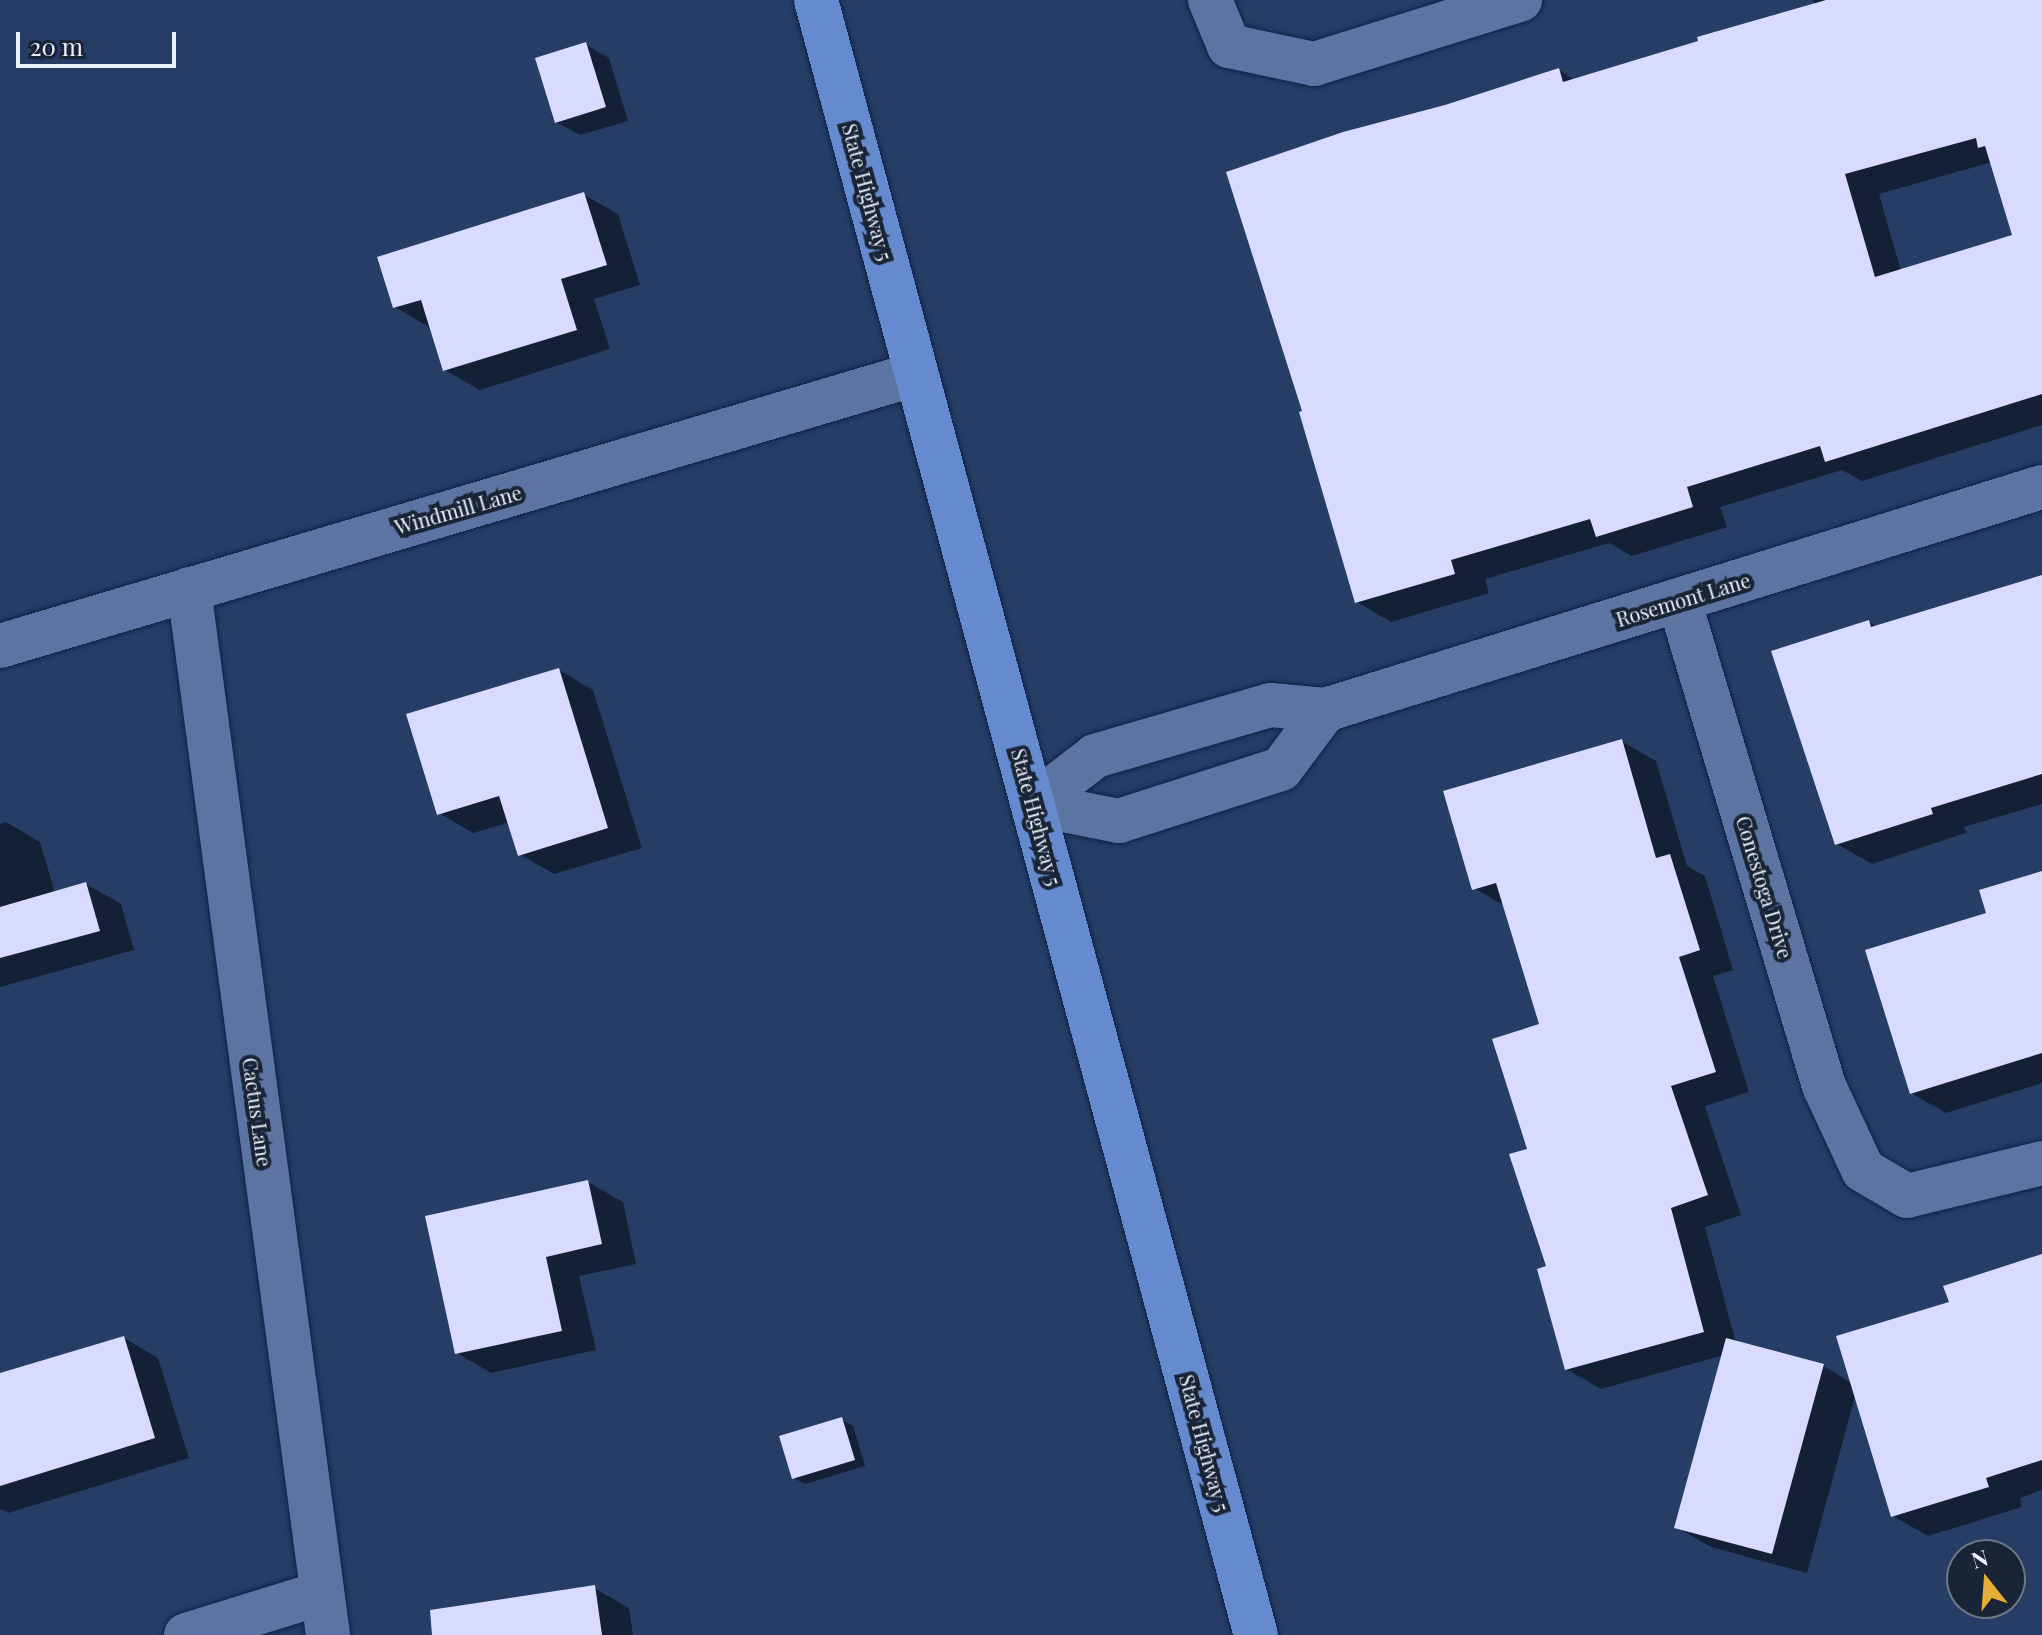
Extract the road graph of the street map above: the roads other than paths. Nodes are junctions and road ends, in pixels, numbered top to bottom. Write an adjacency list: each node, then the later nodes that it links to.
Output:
1 (816, 0): 4 (main road, State Highway 5)
2 (1210, 0): 3 (street)
3 (1520, 0)
4 (916, 374): 6 (street, Windmill Lane); 10 (main road, State Highway 5)
5 (2042, 487): 7 (street, Rosemont Lane)
6 (189, 589): 8 (street, Windmill Lane); 12 (street, Cactus Lane)
7 (1679, 600): 9 (street, Rosemont Lane); 11 (street, Conestoga Drive)
8 (0, 646)
9 (1325, 710): 10 (street, Rosemont Lane); 10 (street)
10 (1033, 804): 14 (main road, State Highway 5)
11 (2042, 1163)
12 (325, 1614): 13 (street)
13 (186, 1635)
14 (1256, 1635)

